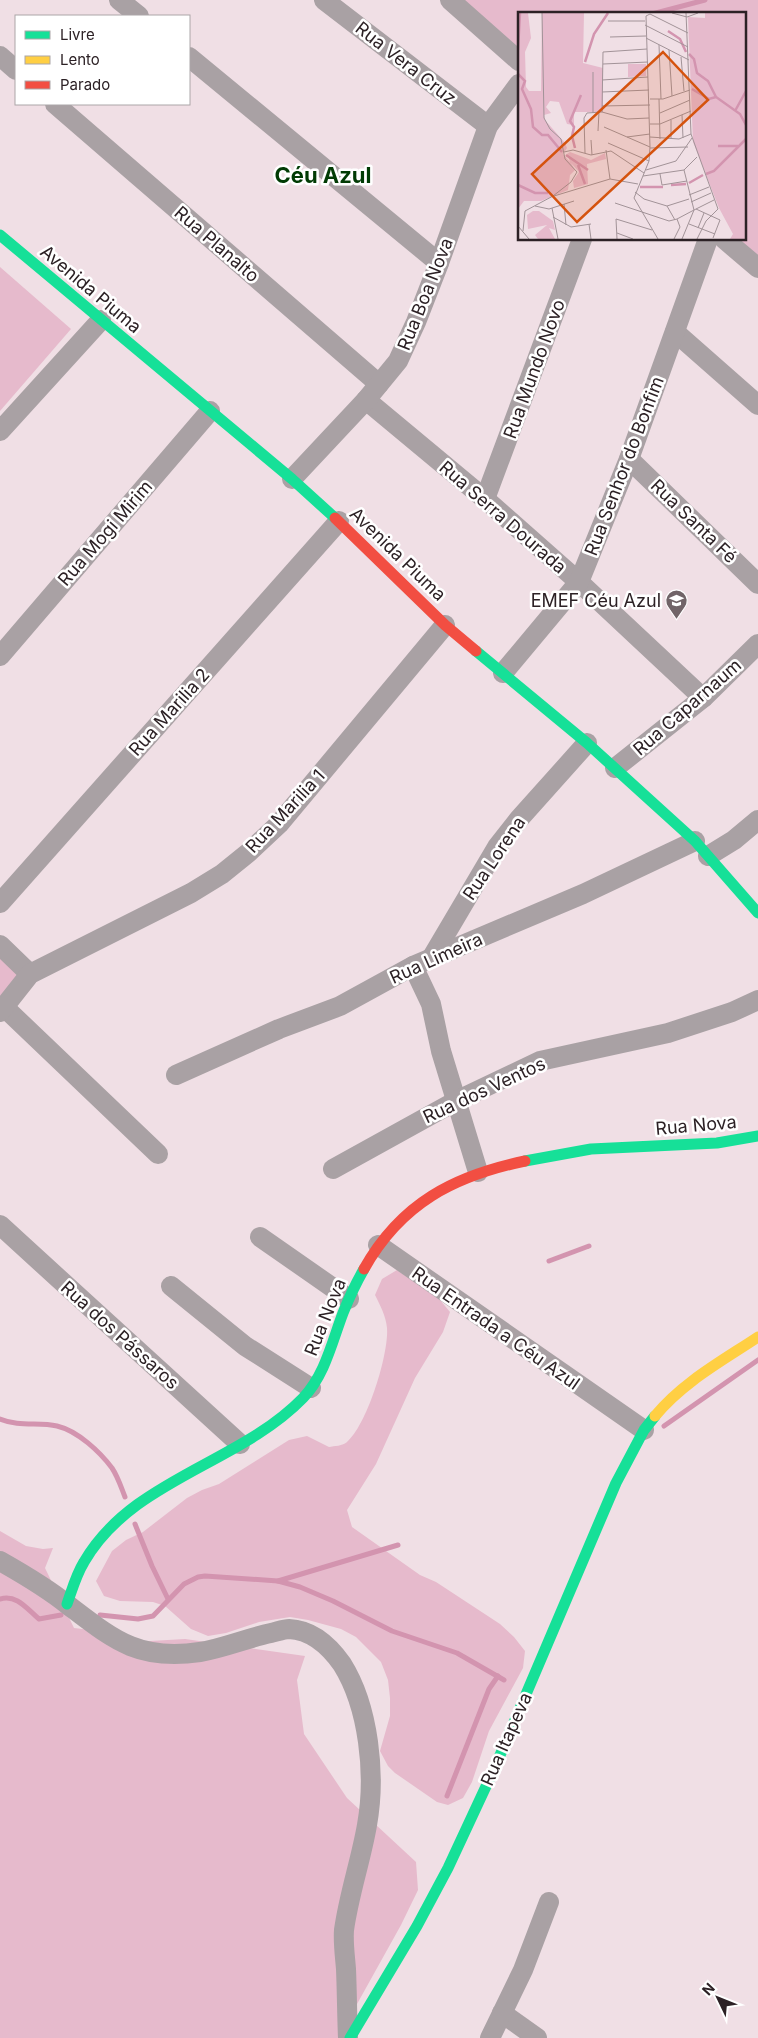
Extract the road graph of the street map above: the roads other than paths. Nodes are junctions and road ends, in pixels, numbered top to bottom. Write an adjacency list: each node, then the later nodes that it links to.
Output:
1 (119, 0): 4 (street)
2 (324, 0): 11 (street, Rua Vera Cruz)
3 (450, 0): 7 (street)
4 (138, 15)
5 (0, 56): 8 (street)
6 (190, 58): 16 (street)
7 (518, 60)
8 (15, 69)
9 (518, 85): 11 (street, Rua Boa Nova)
10 (56, 105): 20 (street, Rua Planalto)
11 (488, 126): 16 (street, Rua Boa Nova)
12 (0, 235): 18 (street, Avenida Piuma)
13 (582, 240): 27 (street, Rua Mundo Novo)
14 (708, 240): 19 (street, Rua Senhor do Bonfim)
15 (725, 240): 17 (street)
16 (439, 263): 20 (street, Rua Boa Nova)
17 (758, 268)
18 (101, 320): 23 (street, Avenida Piuma); 24 (street)
19 (675, 332): 22 (street); 25 (street, Rua Senhor do Bonfim)
20 (379, 384): 21 (street, Rua Boa Nova)
21 (366, 400): 26 (street, Rua Boa Nova); 27 (street, Rua Serra Dourada)
22 (758, 405)
23 (210, 411): 26 (street, Avenida Piuma); 33 (street, Rua Mogi Mirim)
24 (0, 431)
25 (629, 459): 29 (street, Rua Senhor do Bonfim); 30 (street, Rua Santa Fé)
26 (292, 479): 28 (street, Avenida Piuma)
27 (485, 499): 29 (street, Rua Serra Dourada)
28 (339, 520): 31 (street, Avenida Piuma); 41 (street, Rua Marilia 2)
29 (579, 582): 34 (street, Rua Senhor do Bonfim); 35 (street, Rua Serra Dourada)
30 (758, 584)
31 (446, 625): 34 (street, Avenida Piuma); 46 (street, Rua Marilia 1)
32 (758, 644): 35 (street, Rua Caparnaum)
33 (0, 656)
34 (503, 673): 36 (street, Avenida Piuma)
35 (703, 698): 37 (street, Rua Caparnaum)
36 (587, 743): 37 (street, Avenida Piuma); 44 (street, Rua Lorena)
37 (615, 768): 39 (street, Avenida Piuma)
38 (758, 820): 40 (street)
39 (695, 840): 40 (street, Avenida Piuma); 44 (street, Rua Limeira)
40 (708, 856): 42 (street, Avenida Piuma)
41 (0, 903)
42 (758, 913)
43 (0, 945): 46 (street)
44 (432, 957): 45 (street, Rua Limeira)
45 (413, 966): 49 (street, Rua Limeira); 50 (street)
46 (30, 974): 48 (street)
47 (758, 1000): 50 (street, Rua dos Ventos)
48 (2, 1009): 52 (street)
49 (176, 1075)
50 (456, 1101): 53 (street, Rua dos Ventos); 54 (street)
51 (758, 1136): 54 (street, Rua Nova)
52 (158, 1154)
53 (333, 1169)
54 (478, 1172): 57 (street, Rua Nova)
55 (0, 1225): 63 (street, Rua dos Pássaros)
56 (260, 1237): 59 (street)
57 (378, 1245): 59 (street, Rua Nova); 62 (street, Rua Entrada a Céu Azul)
58 (171, 1286): 61 (street)
59 (349, 1299): 61 (street, Rua Nova)
60 (758, 1337): 62 (street, Rua Itapeva)
61 (312, 1388): 63 (street, Rua Nova)
62 (644, 1430): 68 (street, Rua Itapeva)
63 (240, 1444): 65 (street, Rua Nova)
64 (0, 1561): 65 (street)
65 (67, 1604): 68 (street)
66 (549, 1902): 67 (street)
67 (502, 2013): 69 (street); 70 (street)
68 (349, 2038)
69 (490, 2038)
70 (537, 2038)

